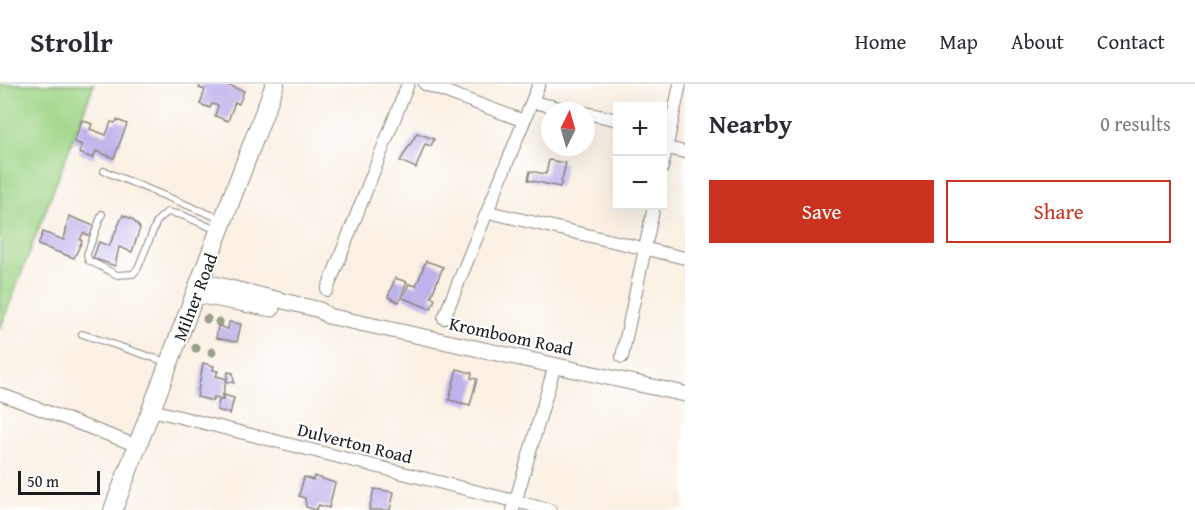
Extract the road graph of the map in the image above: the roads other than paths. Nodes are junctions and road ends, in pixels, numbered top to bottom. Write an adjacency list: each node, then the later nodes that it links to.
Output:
1 (275, 84): 18 (main road, Milner Road)
2 (408, 84): 22 (street)
3 (425, 84): 10 (street)
4 (539, 84): 6 (street)
5 (680, 84): 11 (street)
6 (532, 102): 7 (street); 10 (street)
7 (541, 104)
8 (595, 115): 9 (street)
9 (613, 119)
10 (524, 121): 16 (street)
11 (667, 127)
12 (667, 148): 13 (street)
13 (685, 152)
14 (104, 171): 18 (lane)
15 (653, 210): 19 (street)
16 (488, 212): 19 (street); 23 (street)
17 (102, 214): 18 (lane)
18 (222, 226): 21 (main road, Milner Road)
19 (645, 250): 20 (street); 25 (street)
20 (685, 258)
21 (199, 288): 26 (main road, Milner Road); 27 (street, Kromboom Road)
22 (327, 290)
23 (444, 318)
24 (82, 334): 26 (lane)
25 (622, 357)
26 (170, 363): 30 (main road, Milner Road)
27 (555, 365): 29 (street, Kromboom Road); 32 (street)
28 (0, 394): 31 (street)
29 (685, 394)
30 (152, 410): 31 (main road, Milner Road); 32 (street, Dulverton Road)
31 (138, 446): 33 (main road, Milner Road)
32 (514, 506): 34 (street, Dulverton Road)
33 (114, 510)
34 (550, 510)

